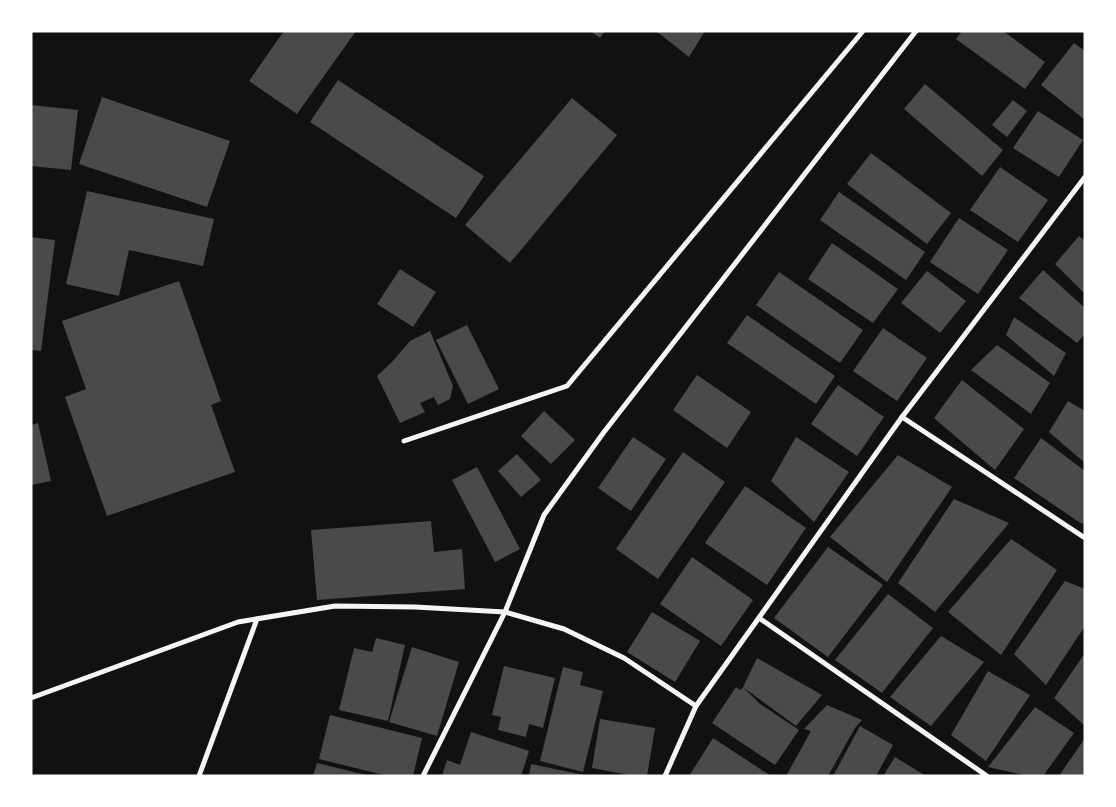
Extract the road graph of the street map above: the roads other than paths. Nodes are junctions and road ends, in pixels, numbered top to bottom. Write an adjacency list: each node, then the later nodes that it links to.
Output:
1 (863, 31): 5 (street)
2 (916, 31): 7 (street)
3 (1085, 177): 4 (street)
4 (902, 417): 6 (street); 8 (street)
5 (404, 441)
6 (1085, 538)
7 (505, 612): 9 (street); 11 (street); 13 (street)
8 (759, 618): 11 (street); 15 (street)
9 (257, 619): 10 (street); 12 (street)
10 (31, 698)
11 (696, 706): 14 (street)
12 (200, 776)
13 (423, 776)
14 (665, 776)
15 (987, 776)

